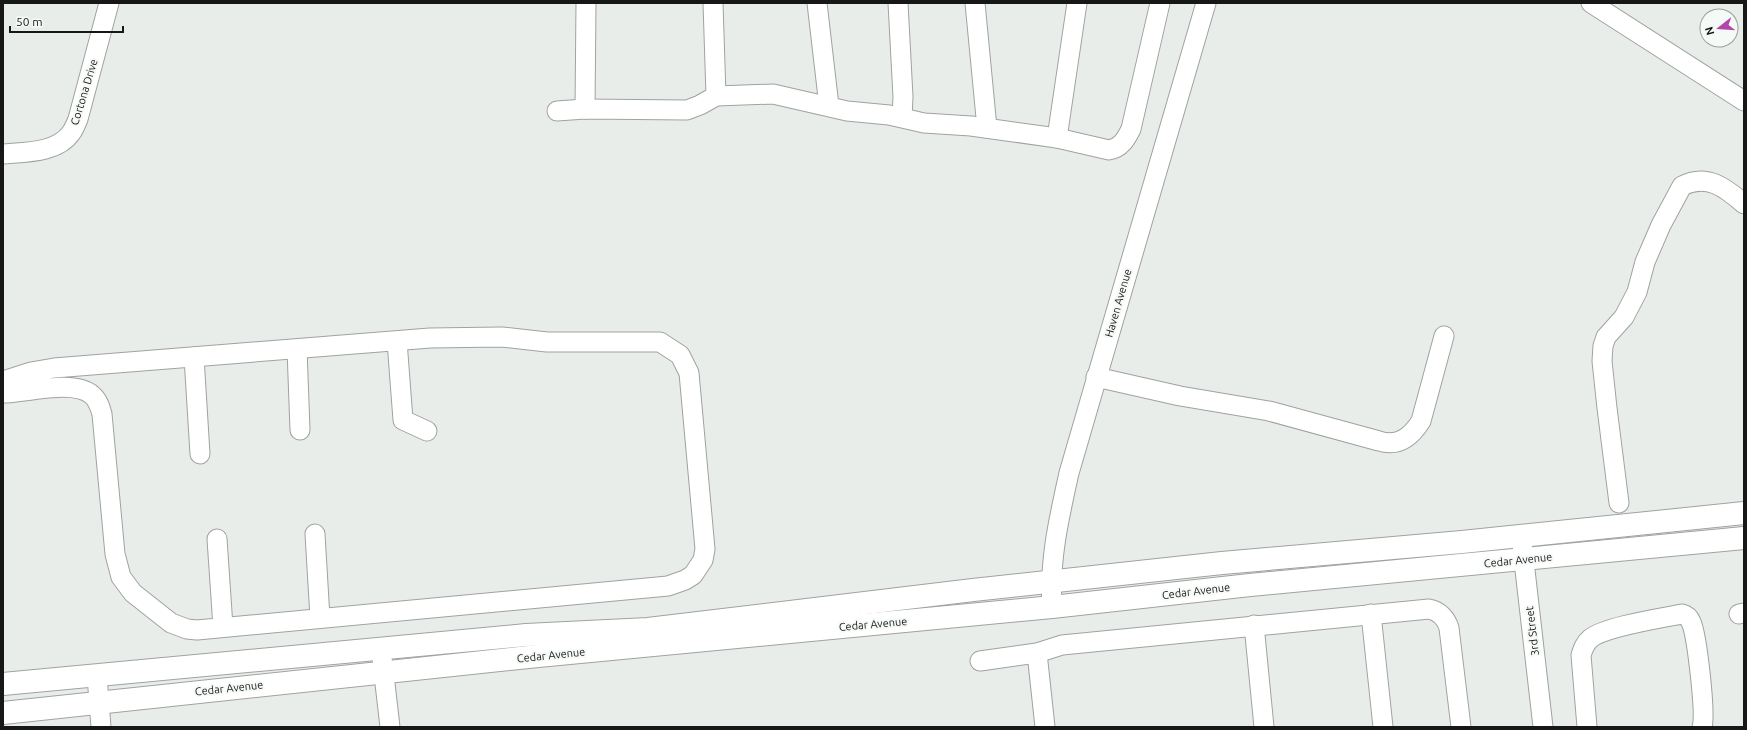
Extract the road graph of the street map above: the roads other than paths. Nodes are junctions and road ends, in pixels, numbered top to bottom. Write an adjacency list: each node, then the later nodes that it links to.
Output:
1 (110, 3): 19 (street, Cortona Drive)
2 (586, 3): 14 (street)
3 (713, 3): 11 (street)
4 (817, 3): 13 (street)
5 (898, 3): 16 (street)
6 (975, 3): 17 (street)
7 (1077, 3): 18 (street)
8 (1160, 3): 18 (street)
9 (1206, 3): 25 (street, Haven Avenue)
10 (1591, 3): 12 (street)
11 (716, 96): 13 (street); 14 (street)
12 (1744, 101)
13 (829, 106): 16 (street)
14 (585, 109): 15 (street)
15 (557, 111)
16 (902, 118): 17 (street)
17 (987, 128): 18 (street)
18 (1057, 138)
19 (3, 154)
20 (1744, 204): 31 (street)
21 (1444, 336): 25 (street)
22 (397, 341): 23 (street); 29 (street); 41 (street)
23 (297, 349): 24 (street); 28 (street)
24 (194, 357): 26 (street); 30 (street)
25 (1096, 377): 38 (street, Haven Avenue)
26 (3, 381)
27 (3, 393): 44 (street)
28 (300, 430)
29 (427, 431)
30 (200, 454)
31 (1619, 502)
32 (1744, 513): 34 (main road, Cedar Avenue)
33 (315, 534): 41 (street)
34 (1521, 535): 37 (street, 3rd Street); 38 (main road, Cedar Avenue)
35 (1744, 538): 37 (main road, Cedar Avenue)
36 (217, 539): 44 (street)
37 (1525, 559): 39 (main road, Cedar Avenue); 59 (street, 3rd Street)
38 (1050, 582): 39 (street, Haven Avenue); 42 (main road, Cedar Avenue)
39 (1052, 607): 42 (main road, Cedar Avenue)
40 (1371, 614): 43 (street); 57 (street); 58 (street)
41 (320, 618): 44 (street)
42 (755, 625): 45 (main road, Cedar Avenue); 48 (main road, Cedar Avenue)
43 (1254, 625): 46 (street); 56 (street)
44 (223, 627)
45 (381, 649): 48 (street); 49 (main road, Cedar Avenue)
46 (1037, 653): 47 (street); 55 (street)
47 (980, 661)
48 (384, 672): 51 (main road, Cedar Avenue); 54 (street)
49 (97, 676): 50 (main road, Cedar Avenue); 51 (street)
50 (3, 684)
51 (98, 702): 52 (main road, Cedar Avenue); 53 (street)
52 (3, 713)
53 (102, 727)
54 (390, 727)
55 (1045, 727)
56 (1264, 727)
57 (1382, 727)
58 (1461, 727)
59 (1543, 727)
60 (1587, 727): 61 (street)
61 (1702, 727)

